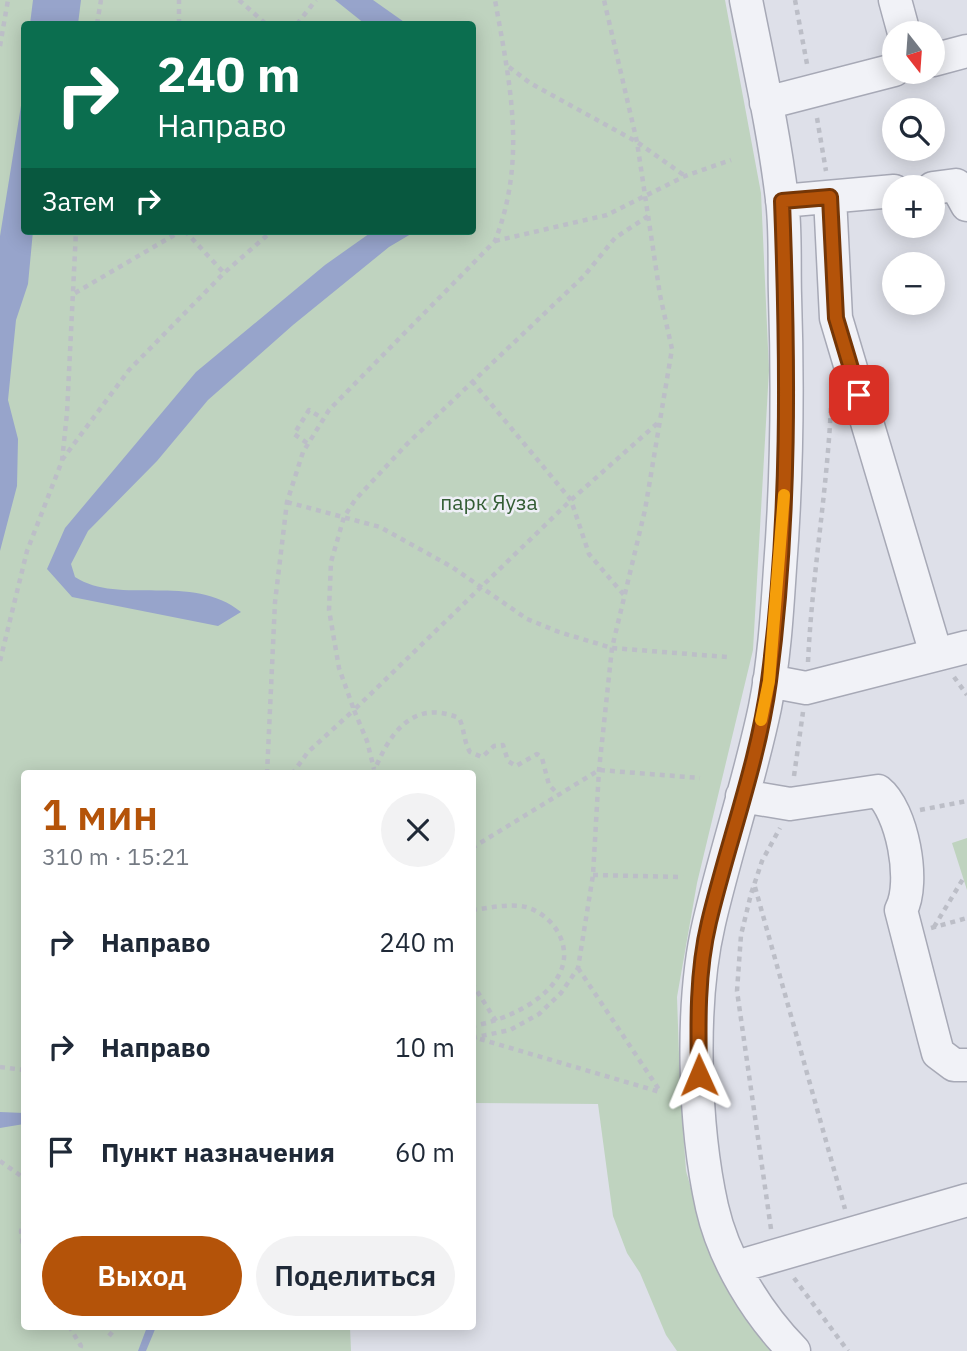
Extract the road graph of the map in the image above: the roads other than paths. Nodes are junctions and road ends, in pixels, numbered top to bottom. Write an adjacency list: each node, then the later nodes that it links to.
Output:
1 (746, 0): 7 (street)
2 (895, 0): 3 (street)
3 (901, 21)
4 (967, 51): 5 (street)
5 (945, 57)
6 (882, 73): 7 (street)
7 (766, 103): 10 (street)
8 (882, 192): 9 (street)
9 (830, 197): 10 (street); 12 (street)
10 (782, 201): 13 (street)
11 (967, 647): 12 (street)
12 (936, 654): 13 (street)
13 (769, 681): 14 (street)
14 (743, 796): 15 (street); 17 (street)
15 (967, 1065)
16 (967, 1200): 17 (street)
17 (736, 1267): 18 (street)
18 (794, 1351)

